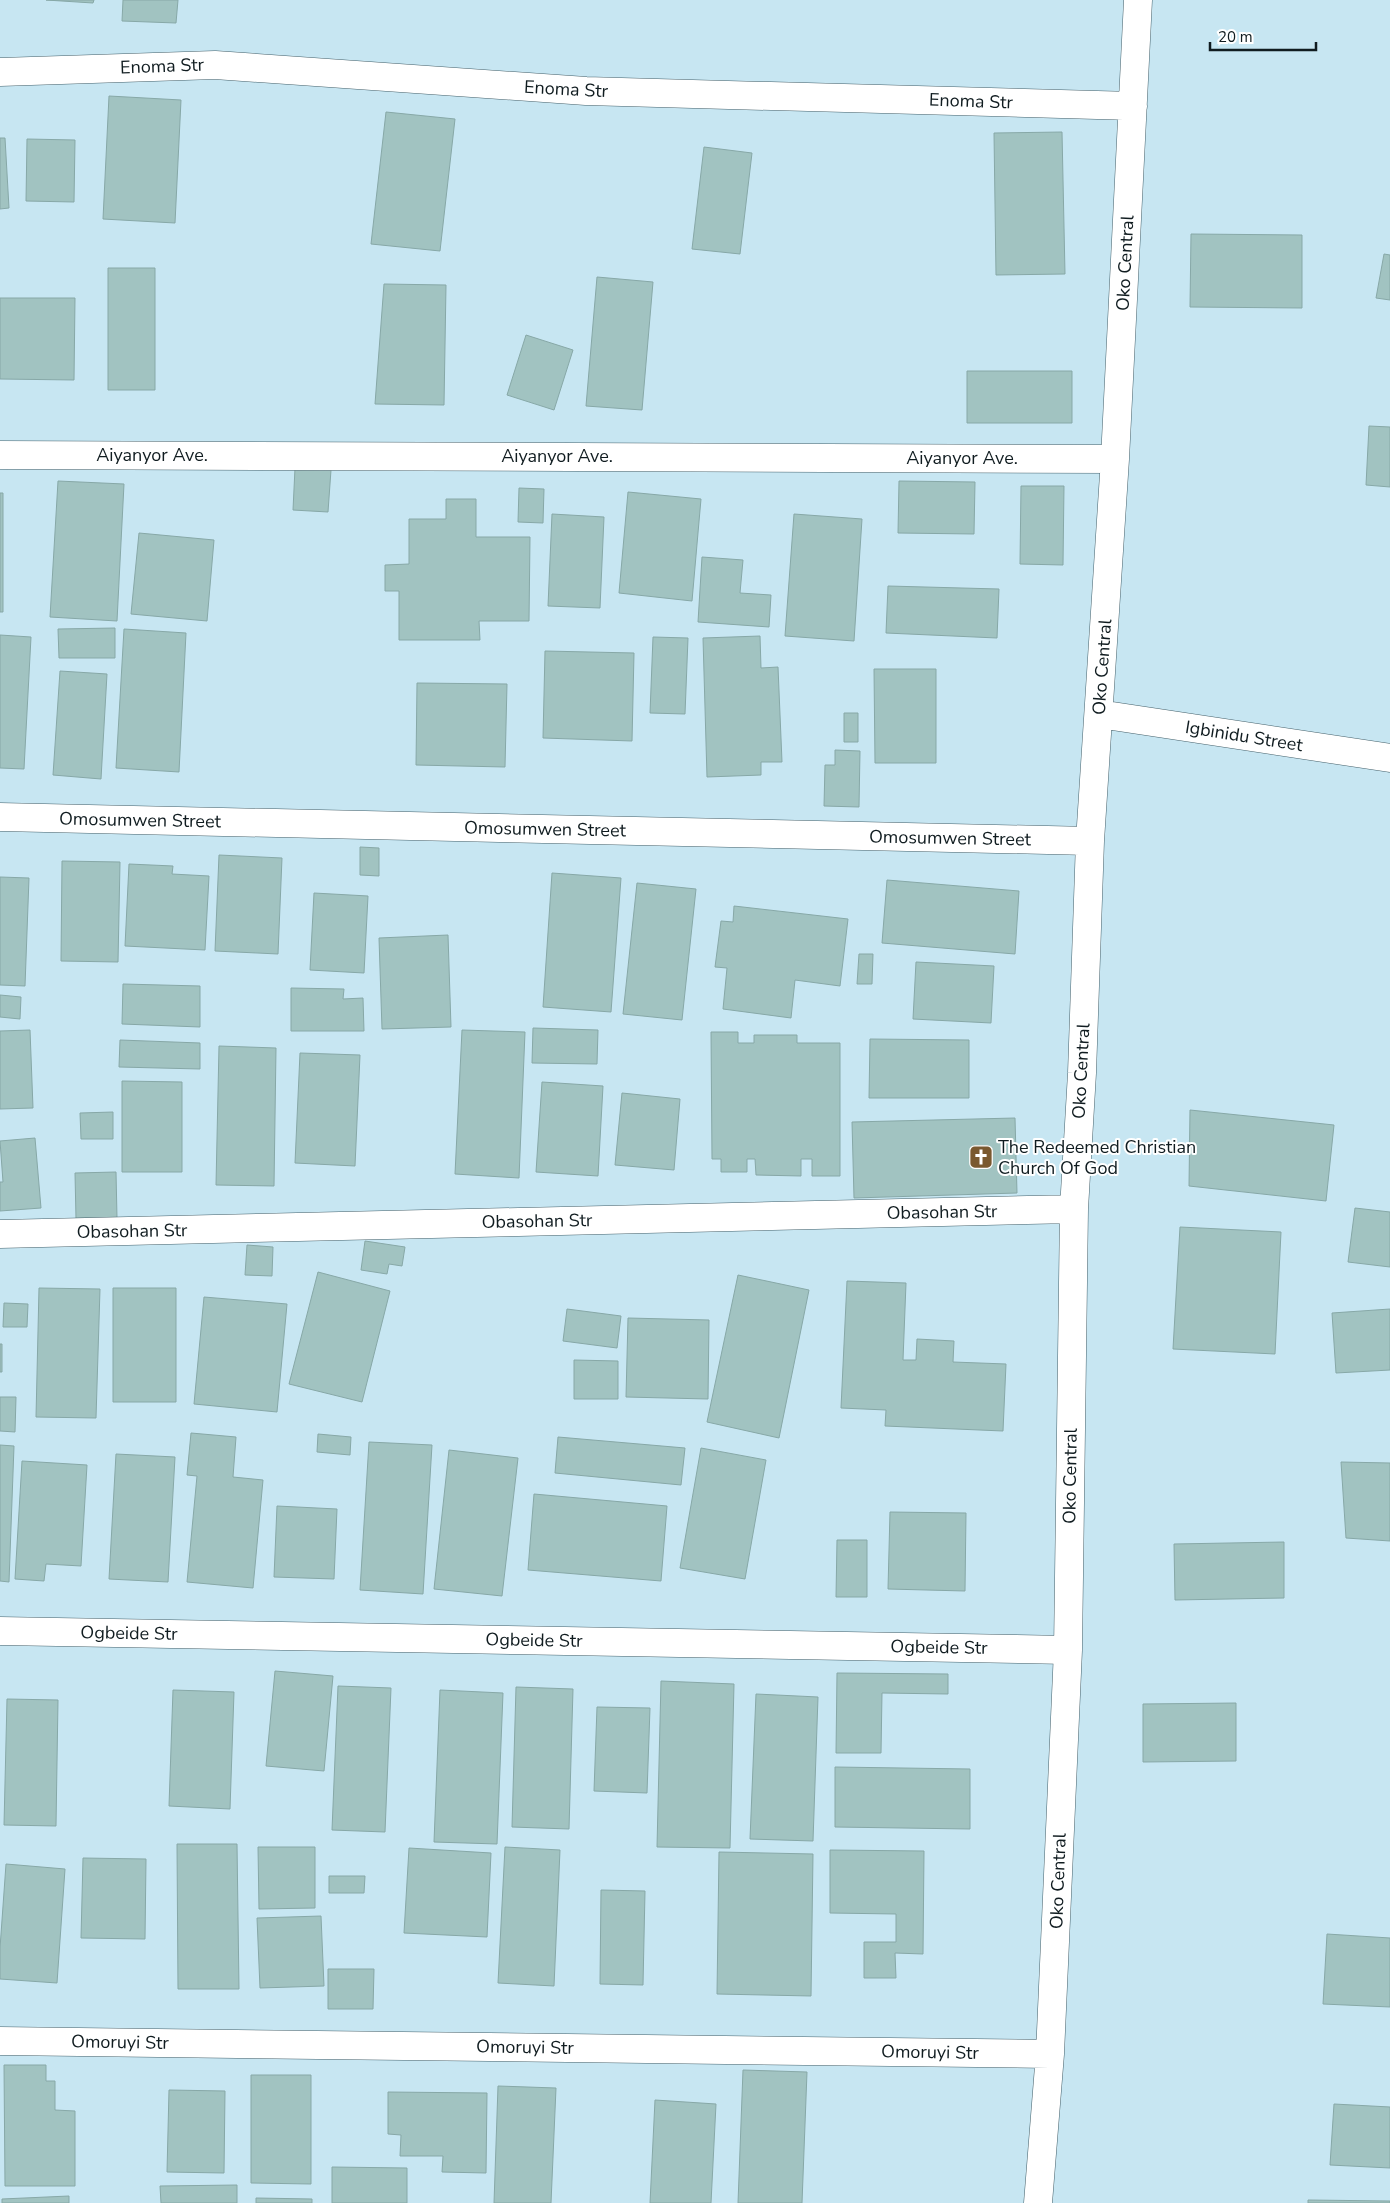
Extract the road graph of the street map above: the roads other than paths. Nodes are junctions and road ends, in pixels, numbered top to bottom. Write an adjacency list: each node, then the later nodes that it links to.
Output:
1 (1138, 0): 3 (street, Oko Central)
2 (0, 72): 3 (street, Enoma Str)
3 (1133, 106): 5 (street, Oko Central)
4 (0, 455): 5 (street, Aiyanyor Ave.)
5 (1115, 459): 6 (street, Oko Central)
6 (1099, 714): 7 (street, Igbinidu Street); 9 (street, Oko Central)
7 (1390, 758)
8 (0, 817): 9 (street, Omosumwen Street)
9 (1090, 841): 10 (street, Oko Central)
10 (1074, 1209): 11 (street, Obasohan Str); 13 (street, Oko Central)
11 (0, 1234)
12 (0, 1631): 13 (street, Ogbeide Str)
13 (1068, 1650): 15 (street, Oko Central)
14 (0, 2041): 15 (street, Omoruyi Str)
15 (1050, 2054): 16 (street, Oko Central)
16 (1038, 2203)

